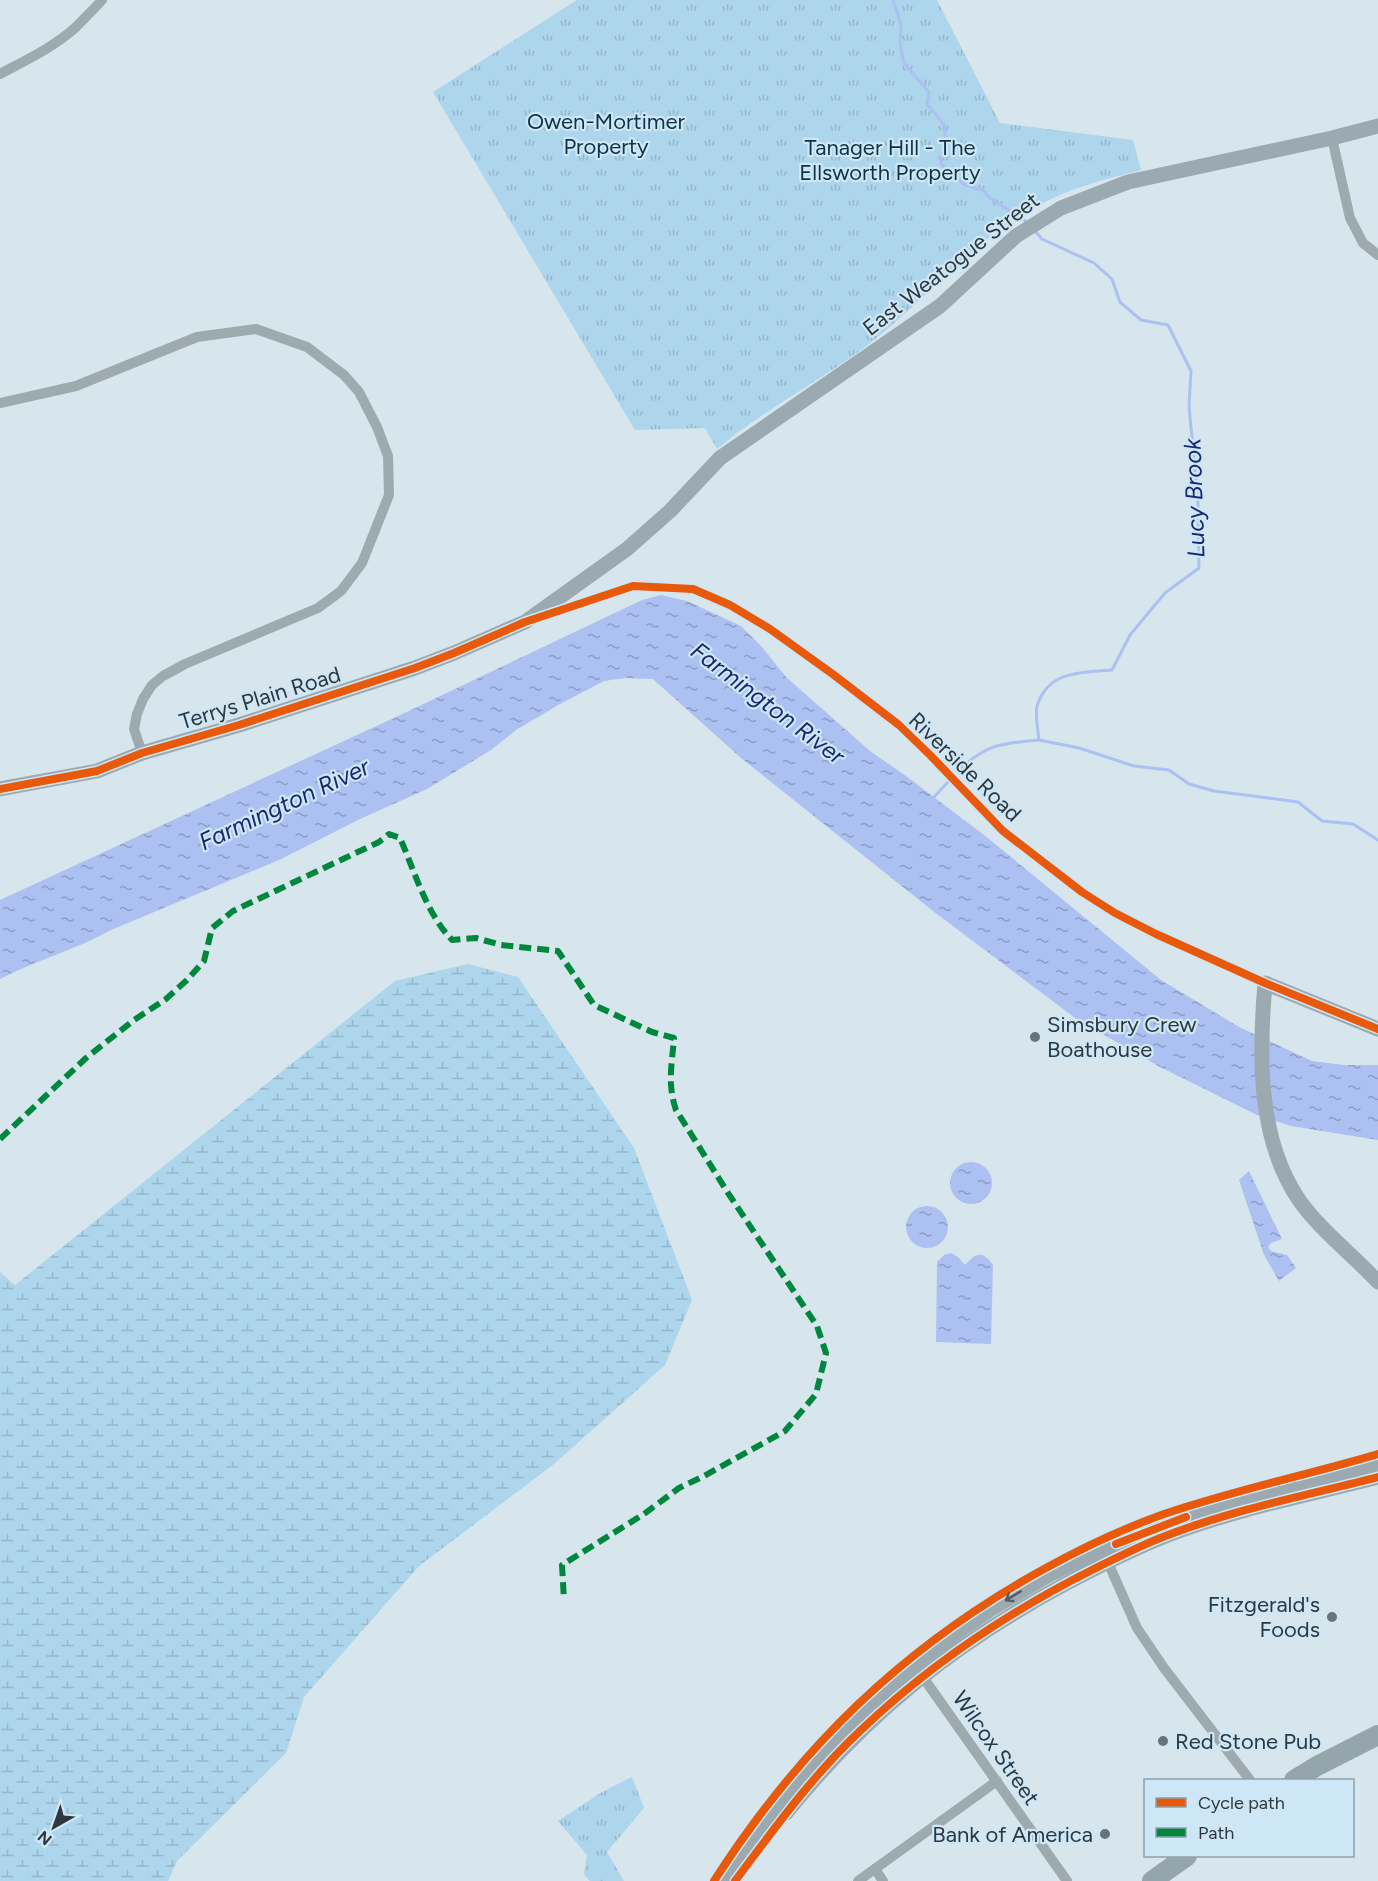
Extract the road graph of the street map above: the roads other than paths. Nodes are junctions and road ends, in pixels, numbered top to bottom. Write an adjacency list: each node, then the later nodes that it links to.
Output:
1 (102, 0): 2 (street)
2 (0, 74)
3 (1378, 126): 4 (street, East Weatogue Street)
4 (1332, 138): 5 (street); 7 (street, East Weatogue Street)
5 (1378, 255)
6 (0, 403): 8 (street)
7 (525, 622): 8 (street, Terrys Plain Road); 10 (street, Riverside Road)
8 (142, 753): 9 (street, Terrys Plain Road)
9 (0, 789)
10 (1265, 983): 11 (street, Riverside Road); 12 (street)
11 (1378, 1029)
12 (1378, 1282)
13 (1378, 1462): 15 (street)
14 (1378, 1477): 15 (street)
15 (1105, 1556): 16 (street); 18 (street)
16 (918, 1671): 20 (street, Wilcox Street); 23 (street)
17 (1378, 1735): 19 (highway)
18 (1249, 1779)
19 (1296, 1779)
20 (997, 1781): 22 (street); 26 (street, Wilcox Street)
21 (1186, 1857): 27 (highway)
22 (875, 1869): 24 (street); 25 (street)
23 (728, 1881)
24 (858, 1881)
25 (883, 1881)
26 (1067, 1881)
27 (1152, 1881)

